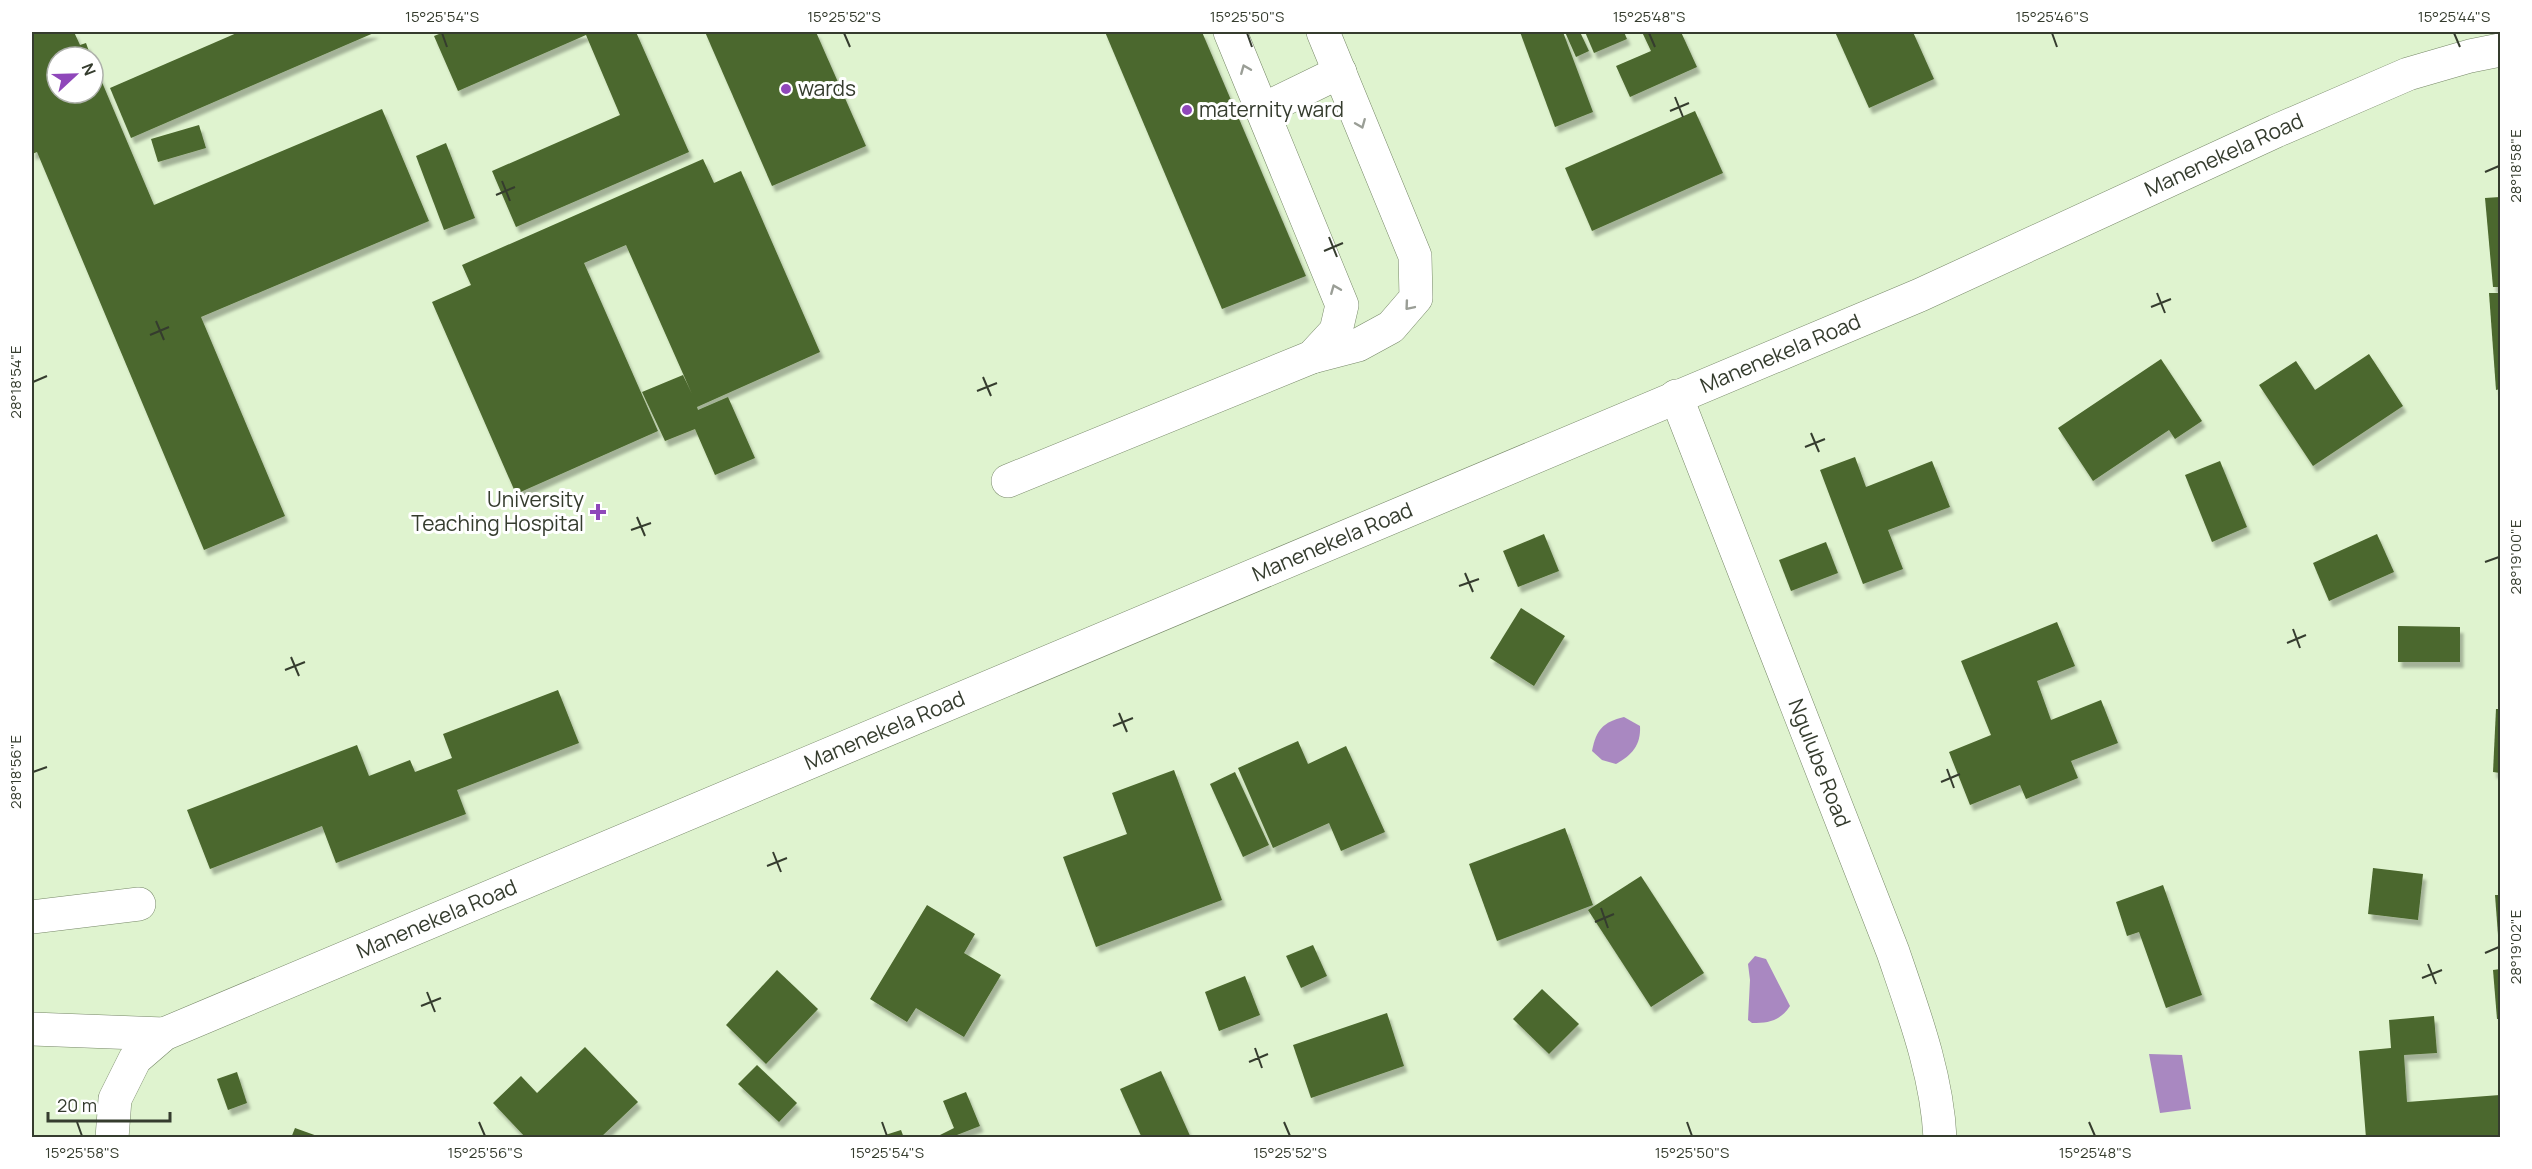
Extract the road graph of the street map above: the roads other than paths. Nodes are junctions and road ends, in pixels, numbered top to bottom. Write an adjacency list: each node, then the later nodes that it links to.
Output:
1 (1230, 32): 5 (street, one-way to 1)
2 (1323, 32): 4 (street)
3 (2500, 50): 7 (street, Manenekela Road)
4 (1340, 72): 5 (street); 6 (street, one-way to 6)
5 (1262, 110): 6 (street, one-way to 5)
6 (1312, 357): 8 (street)
7 (1676, 396): 12 (street, Manenekela Road); 14 (street, Ngulube Road)
8 (1008, 481)
9 (139, 904): 10 (street)
10 (32, 917)
11 (32, 1029): 12 (street)
12 (164, 1034): 13 (street)
13 (112, 1137)
14 (1940, 1137)

